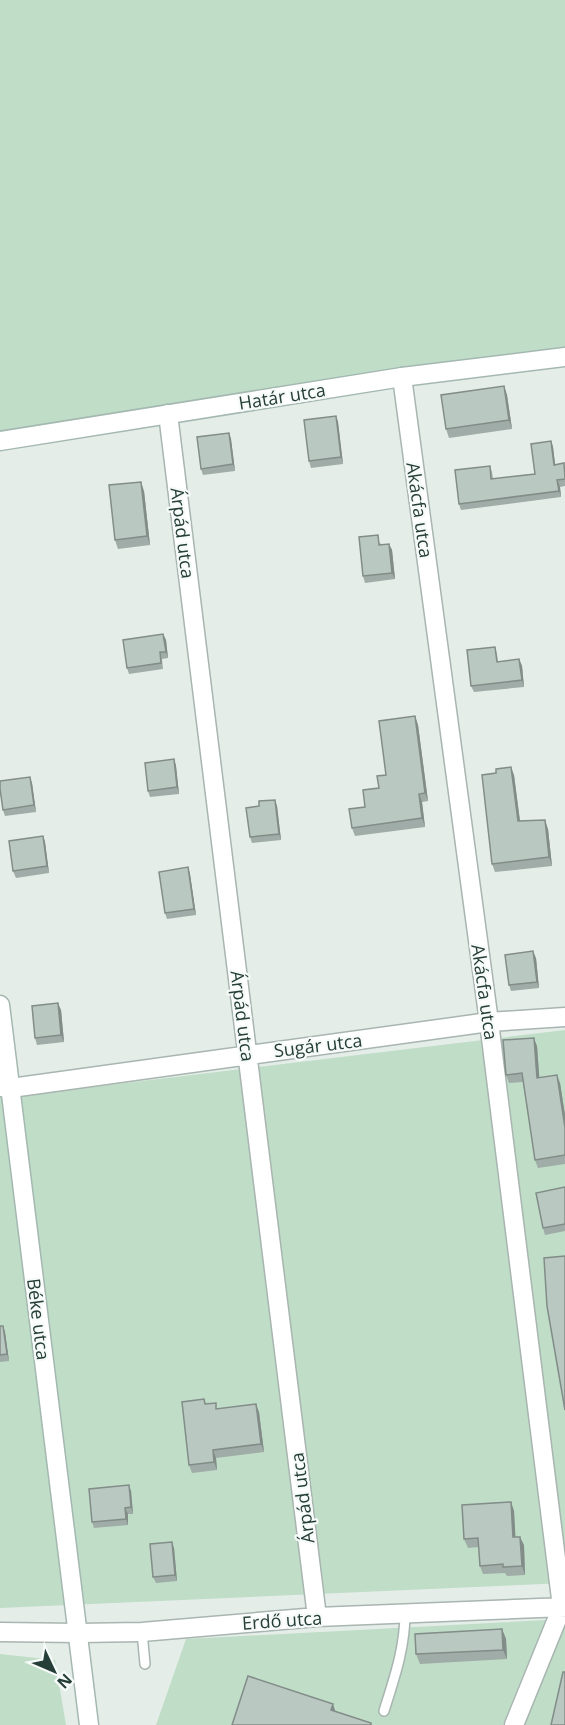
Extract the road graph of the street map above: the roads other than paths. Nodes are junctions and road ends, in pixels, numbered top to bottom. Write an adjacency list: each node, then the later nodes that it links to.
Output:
1 (565, 357): 2 (street, Határ utca)
2 (402, 377): 3 (street, Határ utca); 7 (street, Akácfa utca)
3 (168, 414): 4 (street, Határ utca); 8 (street, Árpád utca)
4 (0, 441)
5 (0, 1005): 9 (street, Béke utca)
6 (565, 1017): 7 (street, Sugár utca)
7 (489, 1022): 8 (street, Sugár utca); 10 (street, Akácfa utca)
8 (248, 1054): 9 (street, Sugár utca); 12 (street, Árpád utca)
9 (5, 1087): 15 (street, Béke utca)
10 (564, 1607): 11 (street, Erdő utca); 19 (street)
11 (405, 1613): 12 (street, Erdő utca); 17 (lane)
12 (317, 1617): 14 (street, Erdő utca)
13 (0, 1632): 15 (street, Erdő utca)
14 (142, 1632): 15 (street, Erdő utca); 16 (lane)
15 (78, 1634): 18 (street, Béke utca)
16 (145, 1664)
17 (384, 1711)
18 (89, 1725)
19 (514, 1725)

